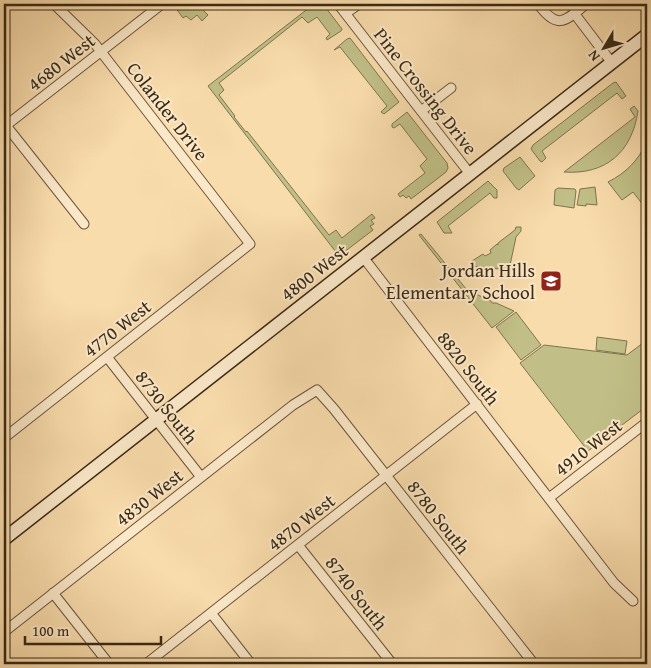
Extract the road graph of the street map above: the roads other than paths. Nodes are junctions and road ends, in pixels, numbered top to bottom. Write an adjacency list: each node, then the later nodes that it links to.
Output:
1 (54, 4): 10 (street, Colander Drive)
2 (162, 4): 10 (street, 4680 West)
3 (338, 4): 7 (street, Pine Crossing Drive)
4 (359, 4): 7 (street)
5 (538, 4): 8 (street)
6 (586, 4): 8 (street)
7 (346, 13): 13 (street, Pine Crossing Drive)
8 (574, 13): 11 (street)
9 (647, 35): 11 (street, 4800 West)
10 (101, 52): 14 (street, 4680 West); 17 (street, Colander Drive)
11 (612, 62): 15 (street, 4800 West)
12 (451, 88): 13 (street)
13 (421, 111): 15 (street, Pine Crossing Drive)
14 (4, 125): 16 (street)
15 (470, 174): 18 (street, 4800 West)
16 (84, 224)
17 (250, 244): 19 (street, 4770 West)
18 (363, 257): 21 (street, 8820 South); 22 (street, 4800 West)
19 (107, 357): 22 (street, 8730 South); 24 (street, 4770 West)
20 (317, 390): 25 (street, 8780 South); 26 (street, 4830 West)
21 (477, 404): 25 (street, 4870 West); 27 (street, 8820 South)
22 (156, 420): 26 (street, 8730 South); 28 (street, 4800 West)
23 (647, 422): 27 (street, 4910 West)
24 (4, 438)
25 (386, 476): 29 (street, 4870 West); 38 (street, 8780 South)
26 (201, 477): 30 (street, 4830 West)
27 (549, 498): 31 (street, 8820 South)
28 (4, 539)
29 (298, 544): 32 (street, 4870 West); 34 (street, 8740 South)
30 (53, 593): 33 (street, 4830 West); 35 (street)
31 (633, 601)
32 (211, 613): 36 (street, 4870 West); 37 (street)
33 (4, 632)
34 (390, 661)
35 (109, 664)
36 (146, 664)
37 (251, 664)
38 (534, 664)

